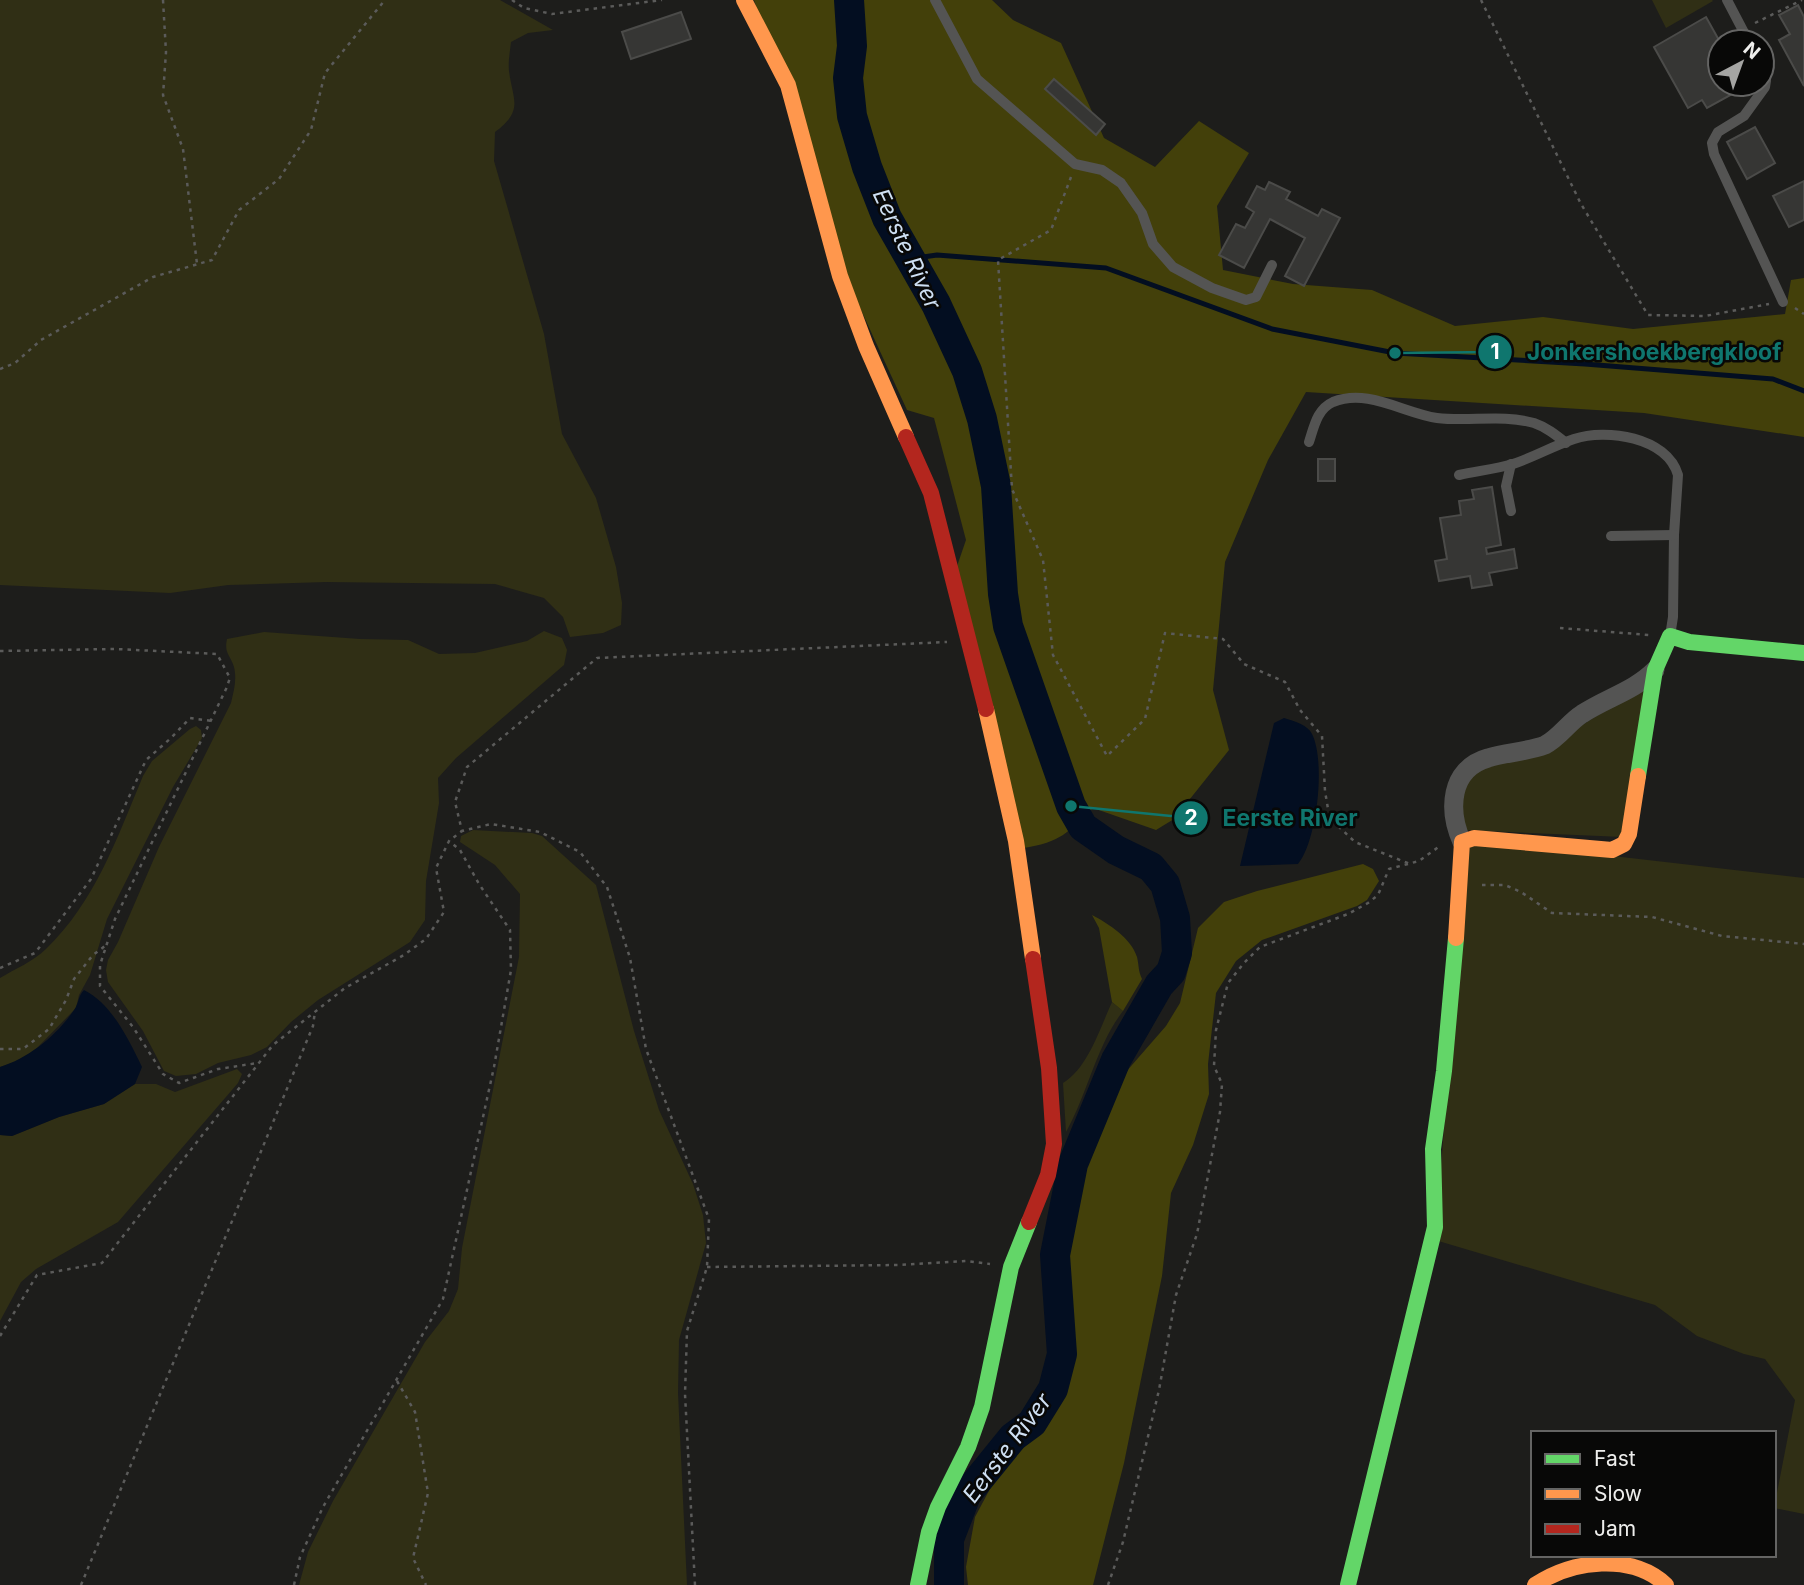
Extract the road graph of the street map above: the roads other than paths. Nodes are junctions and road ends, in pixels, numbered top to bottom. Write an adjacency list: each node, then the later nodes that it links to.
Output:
1 (744, 0): 19 (street)
2 (935, 0): 6 (lane)
3 (1727, 0): 4 (lane)
4 (1741, 28)
5 (1757, 98): 7 (lane)
6 (1272, 265)
7 (1783, 302)
8 (1309, 442): 9 (lane)
9 (1566, 443): 10 (lane); 13 (lane)
10 (1511, 464): 11 (lane); 12 (lane)
11 (1460, 475)
12 (1511, 511)
13 (1674, 535): 14 (lane); 15 (lane)
14 (1611, 537)
15 (1670, 636): 16 (street); 17 (street)
16 (1804, 653)
17 (1655, 670): 18 (street); 18 (street)
18 (1459, 835): 20 (street)
19 (918, 1585)
20 (1348, 1585)
21 (1535, 1585): 22 (street)
22 (1666, 1585)

